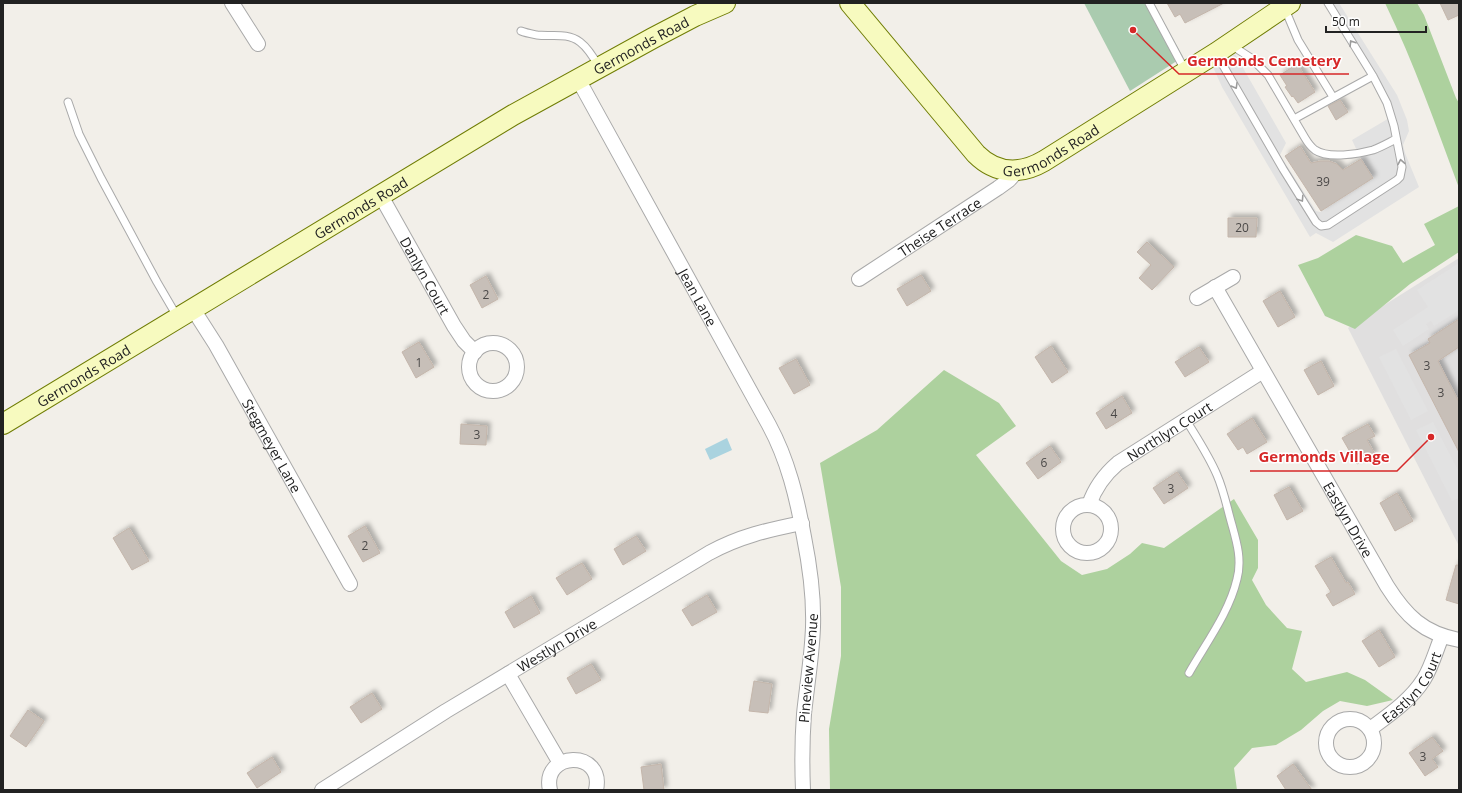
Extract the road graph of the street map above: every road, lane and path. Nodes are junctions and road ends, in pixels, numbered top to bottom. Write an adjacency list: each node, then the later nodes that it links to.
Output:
1 (232, 3): 8 (street)
2 (725, 3): 10 (street, Germonds Road)
3 (850, 3): 18 (street, Germonds Road)
4 (1149, 3): 11 (lane)
5 (1328, 3): 12 (lane, one-way to 5)
6 (1287, 5): 9 (street, Germonds Road); 14 (lane)
7 (521, 31): 10 (lane)
8 (258, 44)
9 (1222, 48): 11 (street, Germonds Road); 16 (lane); 17 (lane, one-way to 17)
10 (599, 67): 13 (street, Germonds Road)
11 (1186, 72): 18 (street, Germonds Road)
12 (1373, 76): 14 (lane); 17 (lane)
13 (578, 79): 19 (street, Germonds Road); 30 (street, Jean Lane)
14 (1333, 97): 16 (lane)
15 (68, 102): 24 (lane)
16 (1294, 119): 17 (lane)
17 (1396, 139)
18 (1017, 171): 21 (street, Theise Terrace)
19 (381, 196): 24 (street, Germonds Road); 25 (street, Danlyn Court)
20 (1233, 277): 22 (street)
21 (859, 279)
22 (1215, 287): 23 (street); 26 (street, Eastlyn Drive)
23 (1197, 298)
24 (186, 313): 28 (street, Germonds Road); 31 (street, Stegmeyer Lane)
25 (475, 352)
26 (1263, 371): 27 (street, Northlyn Court); 32 (street, Eastlyn Drive)
27 (1186, 420): 29 (street, Northlyn Court); 34 (lane)
28 (3, 424)
29 (1089, 505)
30 (802, 523): 35 (street, Westlyn Drive); 41 (street, Pineview Avenue)
31 (350, 584)
32 (1442, 636): 33 (street, Eastlyn Drive); 36 (street, Eastlyn Court)
33 (1459, 640)
34 (1189, 673)
35 (508, 674): 37 (street); 38 (street, Westlyn Drive)
36 (1370, 729)
37 (560, 763): 39 (street); 40 (street)
38 (322, 790)
39 (550, 790)
40 (596, 790)
41 (803, 790)

